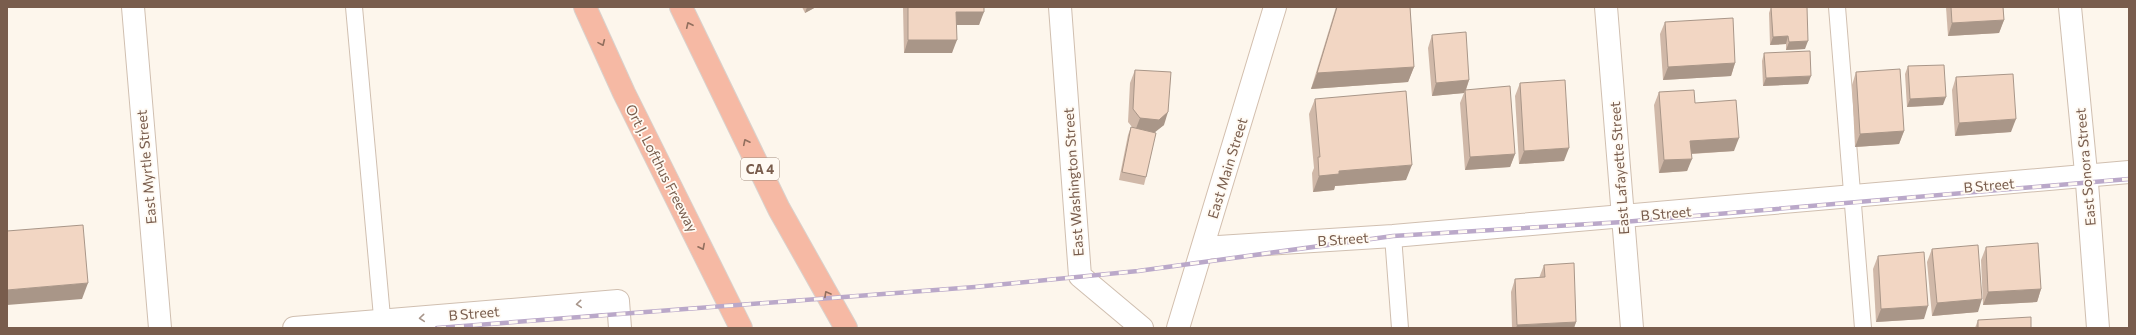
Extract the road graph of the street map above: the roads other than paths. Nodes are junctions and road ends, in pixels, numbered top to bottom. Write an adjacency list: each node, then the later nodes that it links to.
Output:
1 (133, 7): 18 (street, East Myrtle Street)
2 (354, 7): 17 (lane)
3 (585, 7): 20 (highway, Ort J. Lofthus Freeway, one-way to 20)
4 (681, 7): 21 (highway, CA 4, one-way to 4)
5 (1060, 7): 22 (street, East Washington Street)
6 (1275, 7): 15 (street, East Main Street)
7 (1606, 7): 13 (street, East Lafayette Street)
8 (1836, 7): 12 (lane)
9 (2070, 7): 11 (street, East Sonora Street)
10 (2129, 172): 11 (street, B Street)
11 (2086, 176): 12 (street, B Street); 27 (street, East Sonora Street)
12 (1852, 197): 13 (street, B Street); 26 (lane)
13 (1623, 217): 14 (street, B Street); 25 (street, East Lafayette Street)
14 (1392, 236): 15 (street, B Street); 24 (lane)
15 (1203, 248): 23 (street, East Main Street)
16 (619, 314): 17 (street, B Street, one-way to 17)
17 (383, 324): 19 (street, B Street)
18 (160, 328)
19 (294, 328)
20 (741, 328)
21 (846, 328)
22 (1142, 328)
23 (1178, 328)
24 (1400, 328)
25 (1632, 328)
26 (1863, 328)
27 (2098, 328)

